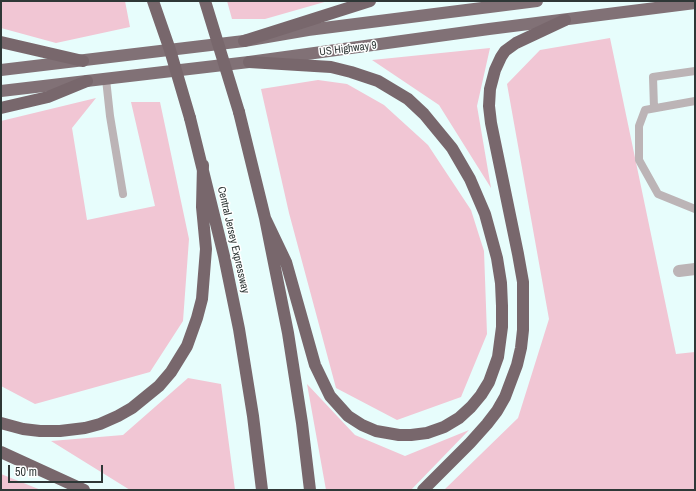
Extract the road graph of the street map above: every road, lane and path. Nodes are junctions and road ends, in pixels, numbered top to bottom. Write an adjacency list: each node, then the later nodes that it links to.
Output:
1 (153, 1): 19 (highway, Central Jersey Expressway, bridge)
2 (205, 1): 22 (highway, bridge)
3 (370, 1): 7 (highway)
4 (537, 1): 7 (highway)
5 (695, 3): 6 (highway, US Highway 9)
6 (565, 20): 10 (highway, US Highway 9); 30 (highway)
7 (244, 41): 9 (highway)
8 (1, 42): 9 (highway)
9 (84, 61): 11 (highway)
10 (249, 62): 13 (highway, US Highway 9); 22 (highway)
11 (1, 70)
12 (695, 71): 18 (lane)
13 (106, 79): 14 (highway, US Highway 9); 20 (lane)
14 (87, 81): 15 (highway, US Highway 9); 17 (highway)
15 (1, 91)
16 (695, 101): 18 (lane)
17 (1, 108)
18 (654, 108): 21 (lane)
19 (203, 165): 25 (highway); 28 (highway, Central Jersey Expressway)
20 (123, 194)
21 (695, 209)
22 (265, 218): 29 (highway)
23 (695, 270): 24 (street)
24 (679, 272)
25 (1, 423)
26 (1, 452): 27 (highway)
27 (84, 490)
28 (262, 490)
29 (310, 490)
30 (423, 490)

